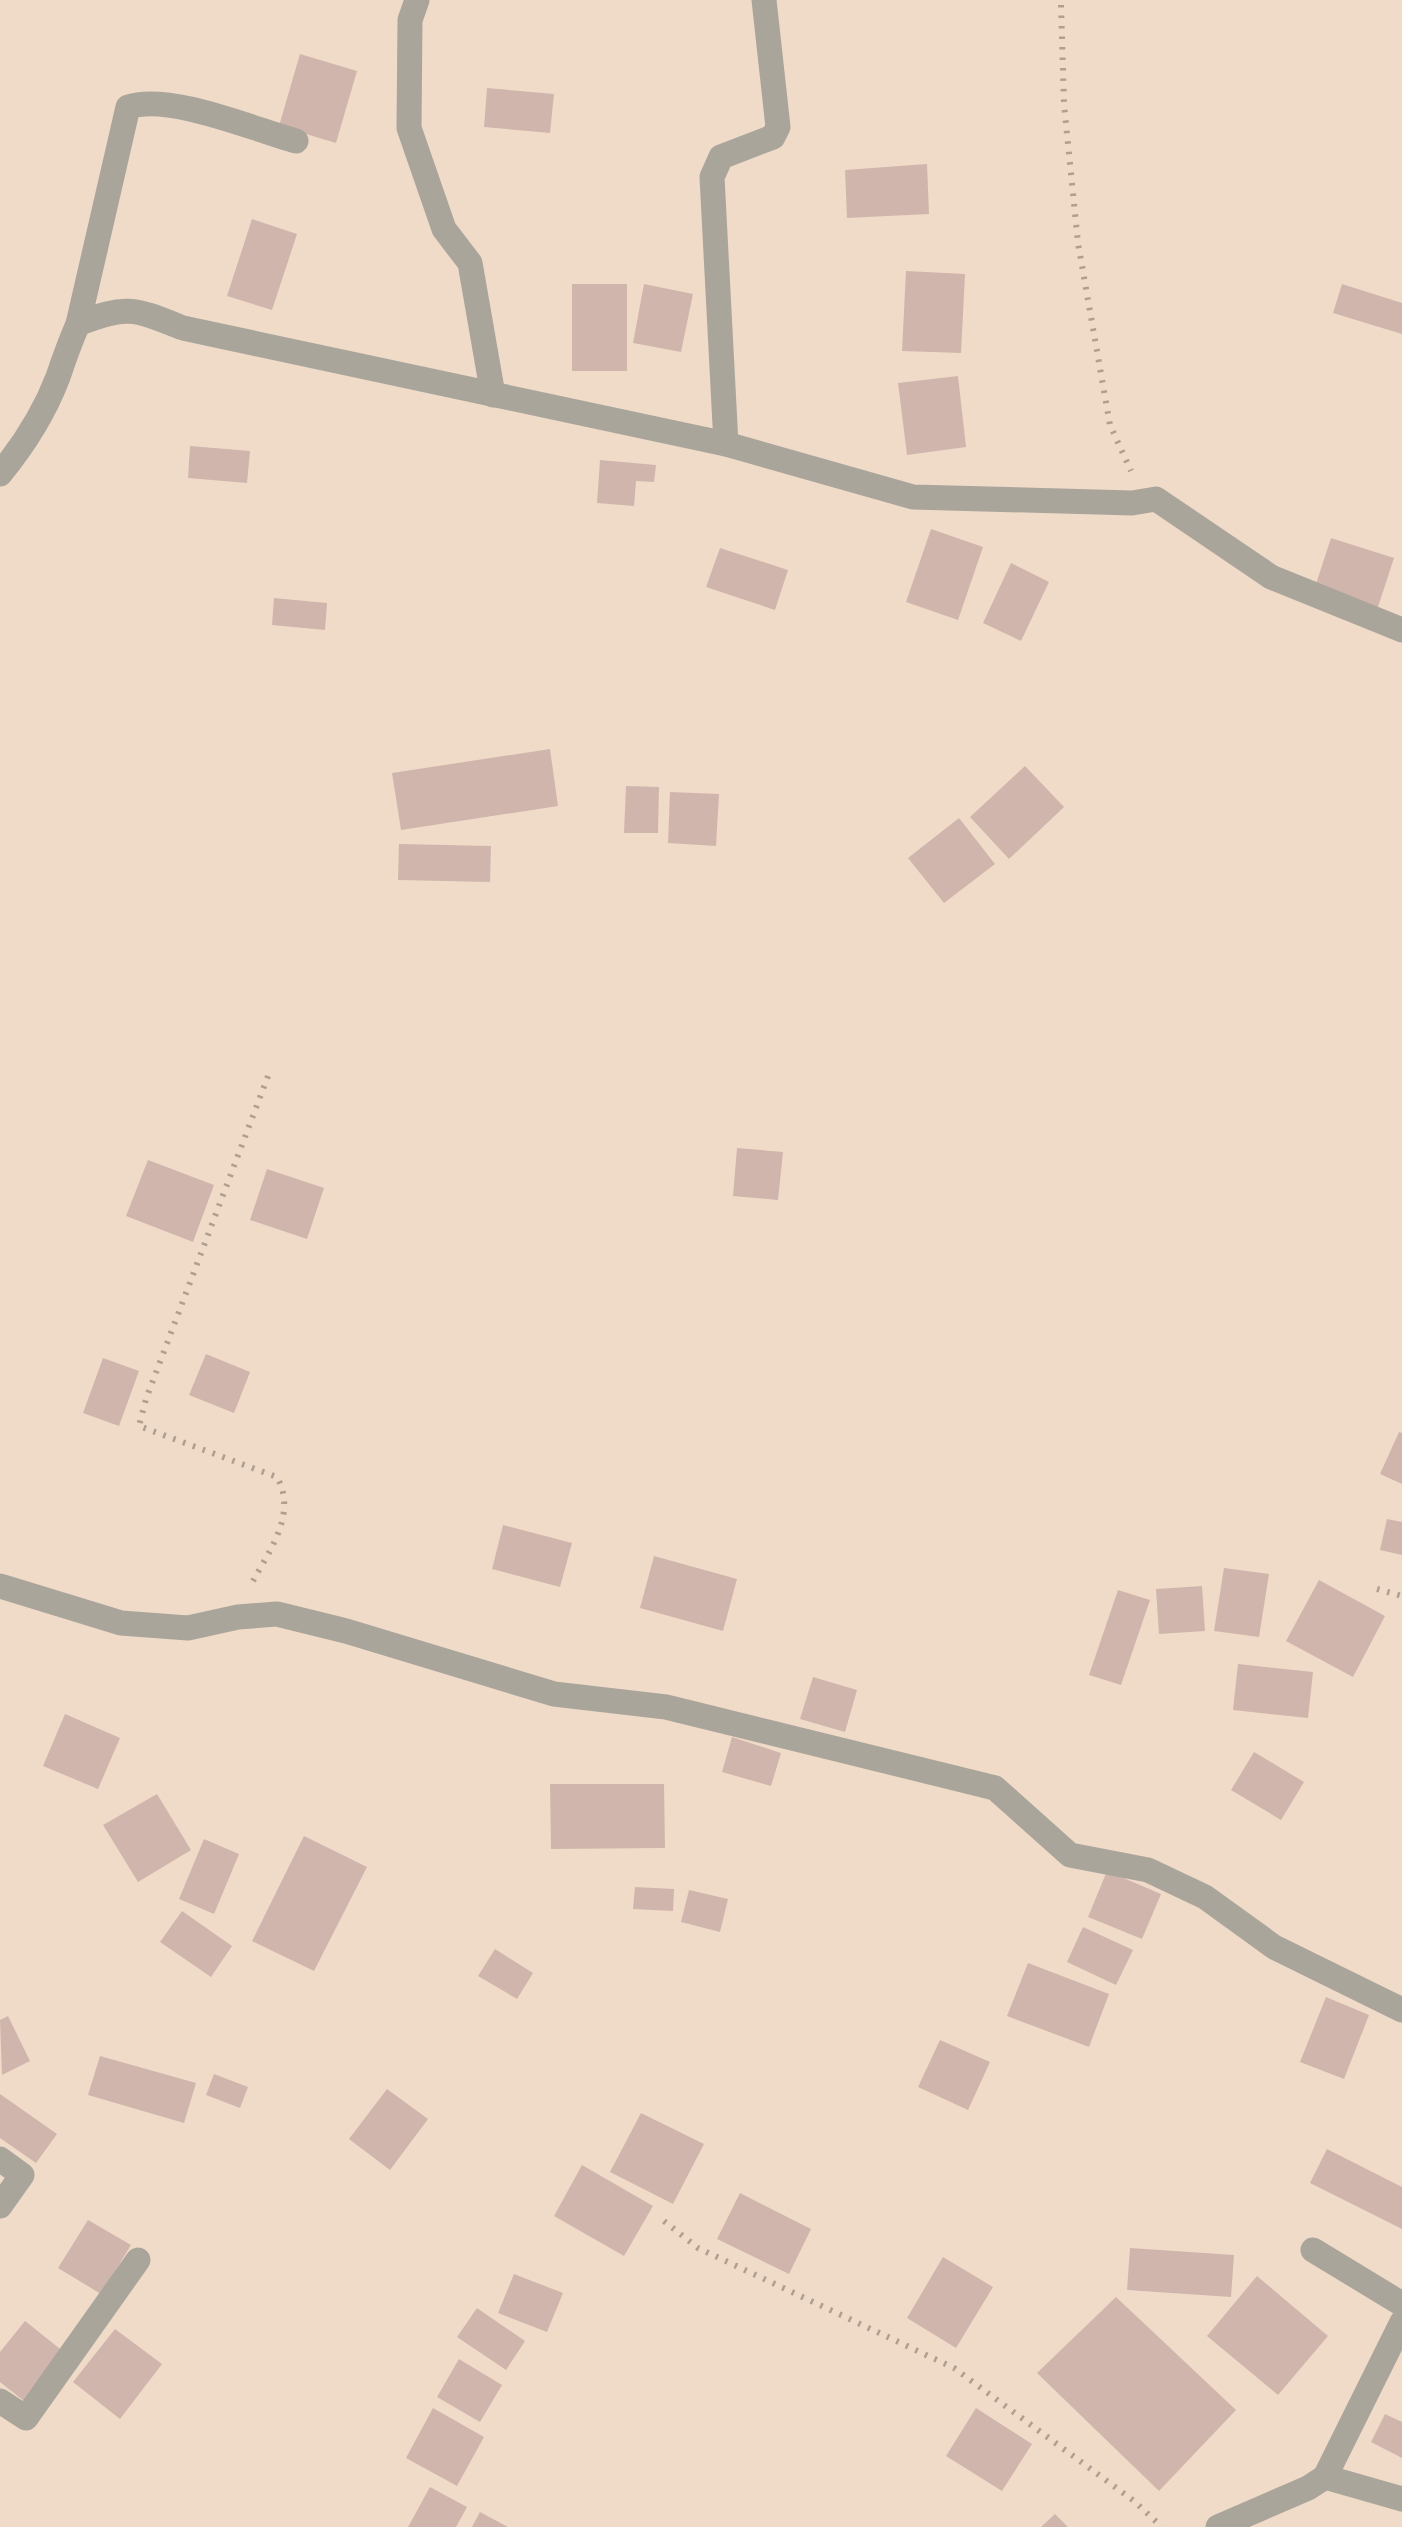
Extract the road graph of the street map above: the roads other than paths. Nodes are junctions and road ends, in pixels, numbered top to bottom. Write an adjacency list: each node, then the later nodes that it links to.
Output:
1 (417, 0): 5 (street)
2 (764, 0): 6 (street)
3 (296, 142): 4 (street)
4 (78, 324): 5 (street); 7 (street)
5 (493, 395): 6 (street)
6 (726, 444): 8 (street)
7 (0, 474)
8 (1402, 630)
9 (0, 1586): 10 (street)
10 (1402, 2010)
11 (0, 2159): 12 (street)
12 (0, 2206)
13 (1313, 2250): 15 (street)
14 (138, 2260): 17 (street)
15 (1402, 2304)
16 (1402, 2322): 18 (street)
17 (0, 2401)
18 (1325, 2477): 19 (street); 20 (street)
19 (1402, 2499)
20 (1218, 2527)

